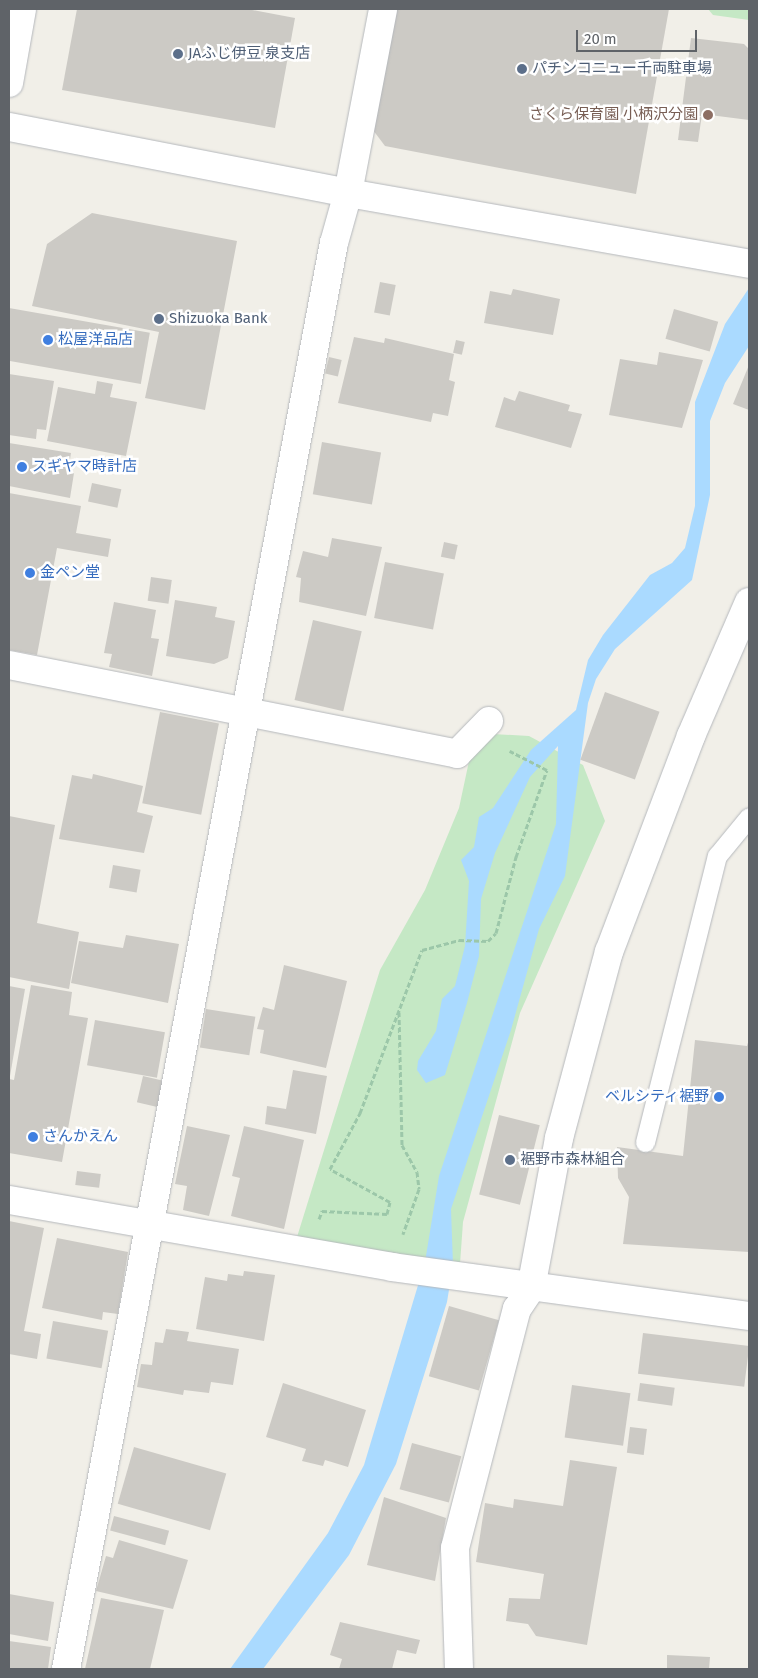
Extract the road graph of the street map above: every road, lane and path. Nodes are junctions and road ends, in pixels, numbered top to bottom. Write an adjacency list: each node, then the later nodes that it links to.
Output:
1 (22, 9): 3 (street)
2 (383, 9): 5 (street)
3 (9, 83)
4 (9, 127): 5 (street)
5 (348, 194): 6 (street); 9 (street)
6 (745, 263)
7 (749, 602): 19 (street)
8 (9, 665): 9 (street)
9 (248, 710): 10 (street); 16 (street)
10 (489, 721)
11 (524, 758): 13 (path)
12 (749, 817): 14 (lane)
13 (399, 1010): 17 (path); 18 (path)
14 (645, 1142)
15 (9, 1200): 16 (street)
16 (150, 1226): 18 (street); 21 (street)
17 (315, 1229)
18 (404, 1269): 19 (street)
19 (531, 1288): 20 (street); 22 (street)
20 (749, 1316)
21 (66, 1669)
22 (460, 1669)

